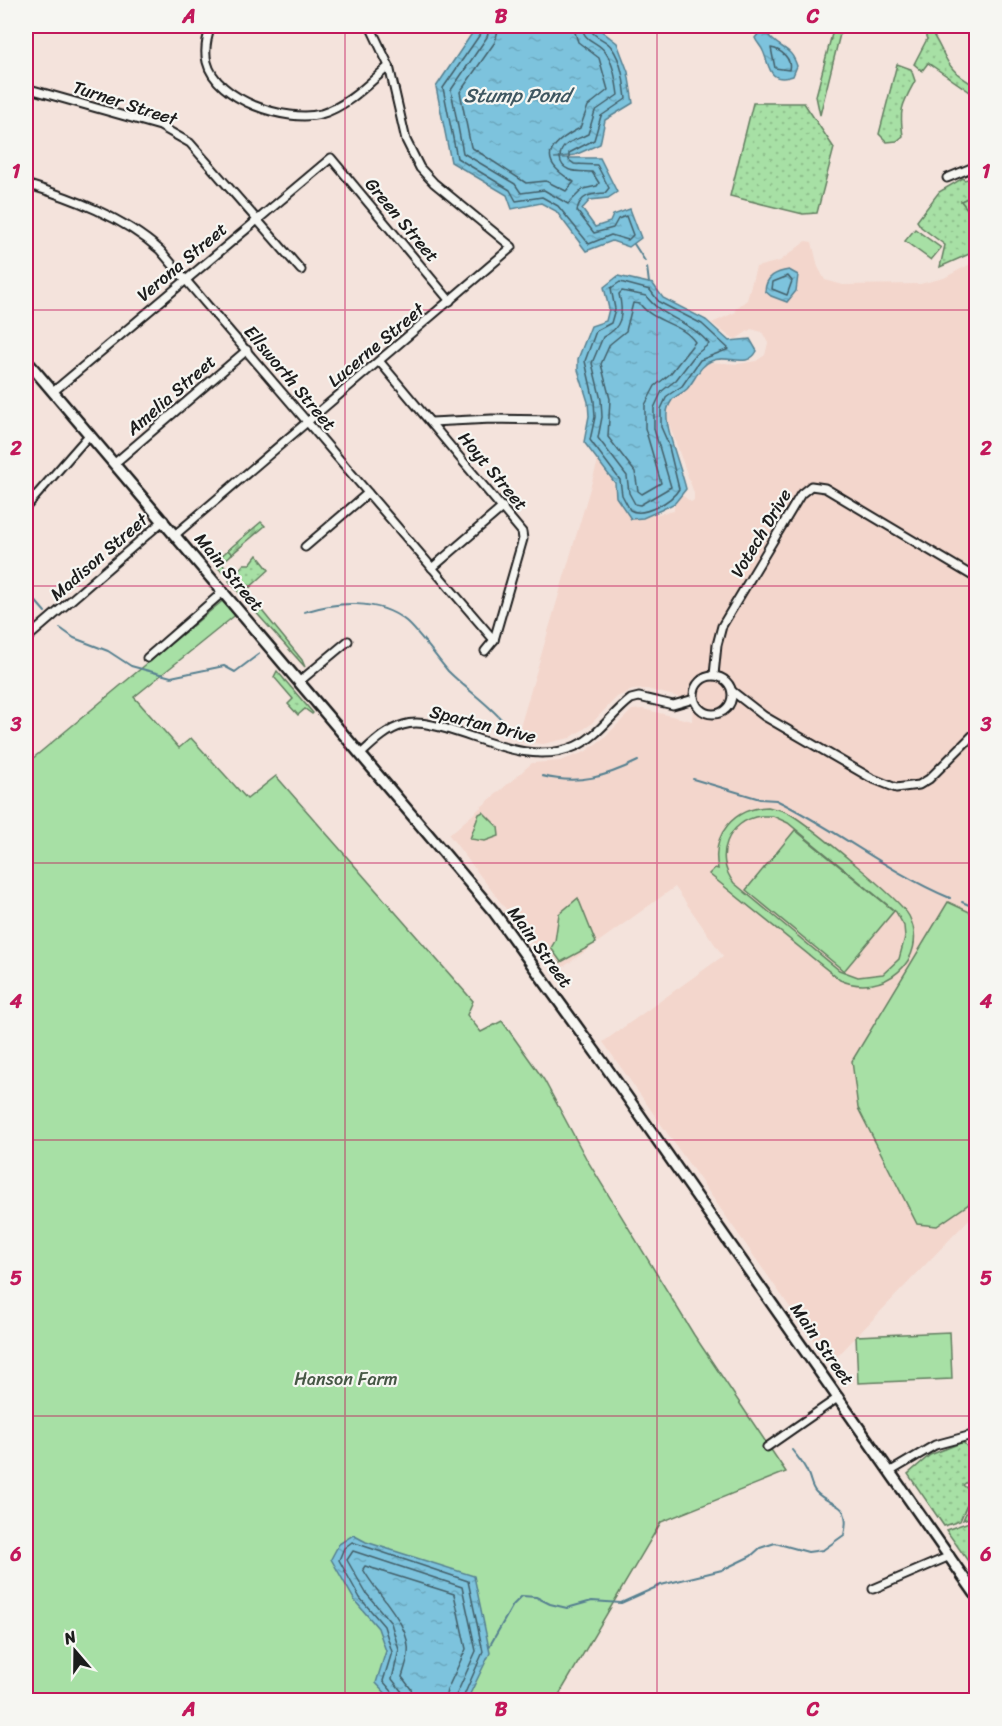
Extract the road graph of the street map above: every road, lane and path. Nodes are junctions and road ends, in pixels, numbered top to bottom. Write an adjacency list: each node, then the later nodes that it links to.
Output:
1 (30, 26): 4 (street)
2 (211, 26): 5 (street)
3 (370, 26): 5 (street)
4 (26, 37)
5 (389, 66): 14 (street, Lucerne Street)
6 (26, 88): 11 (street, Turner Street)
7 (331, 158): 11 (street, Verona Street); 14 (street, Green Street)
8 (976, 166): 9 (street)
9 (947, 178)
10 (26, 184): 13 (street, Ellsworth Street)
11 (257, 217): 12 (street, Turner Street); 13 (street, Verona Street)
12 (301, 270)
13 (185, 278): 15 (street, Ellsworth Street); 18 (street, Verona Street)
14 (450, 301): 17 (street, Lucerne Street)
15 (246, 350): 20 (street, Ellsworth Street); 23 (street, Amelia Street)
16 (26, 360): 18 (main road, Main Street)
17 (380, 362): 20 (street, Lucerne Street); 21 (street, Hoyt Street)
18 (54, 391): 22 (main road, Main Street)
19 (555, 420): 21 (street)
20 (308, 422): 24 (street, Ellsworth Street); 28 (street, Lucerne Street)
21 (431, 422): 26 (street, Hoyt Street)
22 (90, 434): 23 (main road, Main Street); 25 (street)
23 (115, 463): 27 (main road, Main Street)
24 (368, 493): 29 (street); 30 (street, Ellsworth Street)
25 (26, 507)
26 (503, 507): 30 (street); 34 (street, Hoyt Street)
27 (164, 520): 28 (main road, Main Street); 33 (street, Madison Street)
28 (176, 534): 32 (main road, Main Street)
29 (306, 547)
30 (432, 568): 34 (street, Ellsworth Street)
31 (976, 578): 38 (street, Votech Drive)
32 (224, 591): 37 (street); 39 (main road, Main Street)
33 (26, 639)
34 (494, 640): 36 (street, Hoyt Street)
35 (348, 641): 39 (street)
36 (485, 651)
37 (147, 658)
38 (714, 675): 40 (street); 41 (street)
39 (300, 681): 43 (main road, Main Street)
40 (732, 691): 41 (street); 42 (street)
41 (694, 699): 43 (street, Spartan Drive)
42 (976, 732)
43 (362, 753): 44 (main road, Main Street)
44 (839, 1397): 46 (street); 47 (main road, Main Street)
45 (976, 1434): 47 (street)
46 (766, 1447)
47 (891, 1471): 48 (main road, Main Street)
48 (950, 1556): 49 (street); 50 (main road, Main Street)
49 (873, 1590)
50 (976, 1595)

